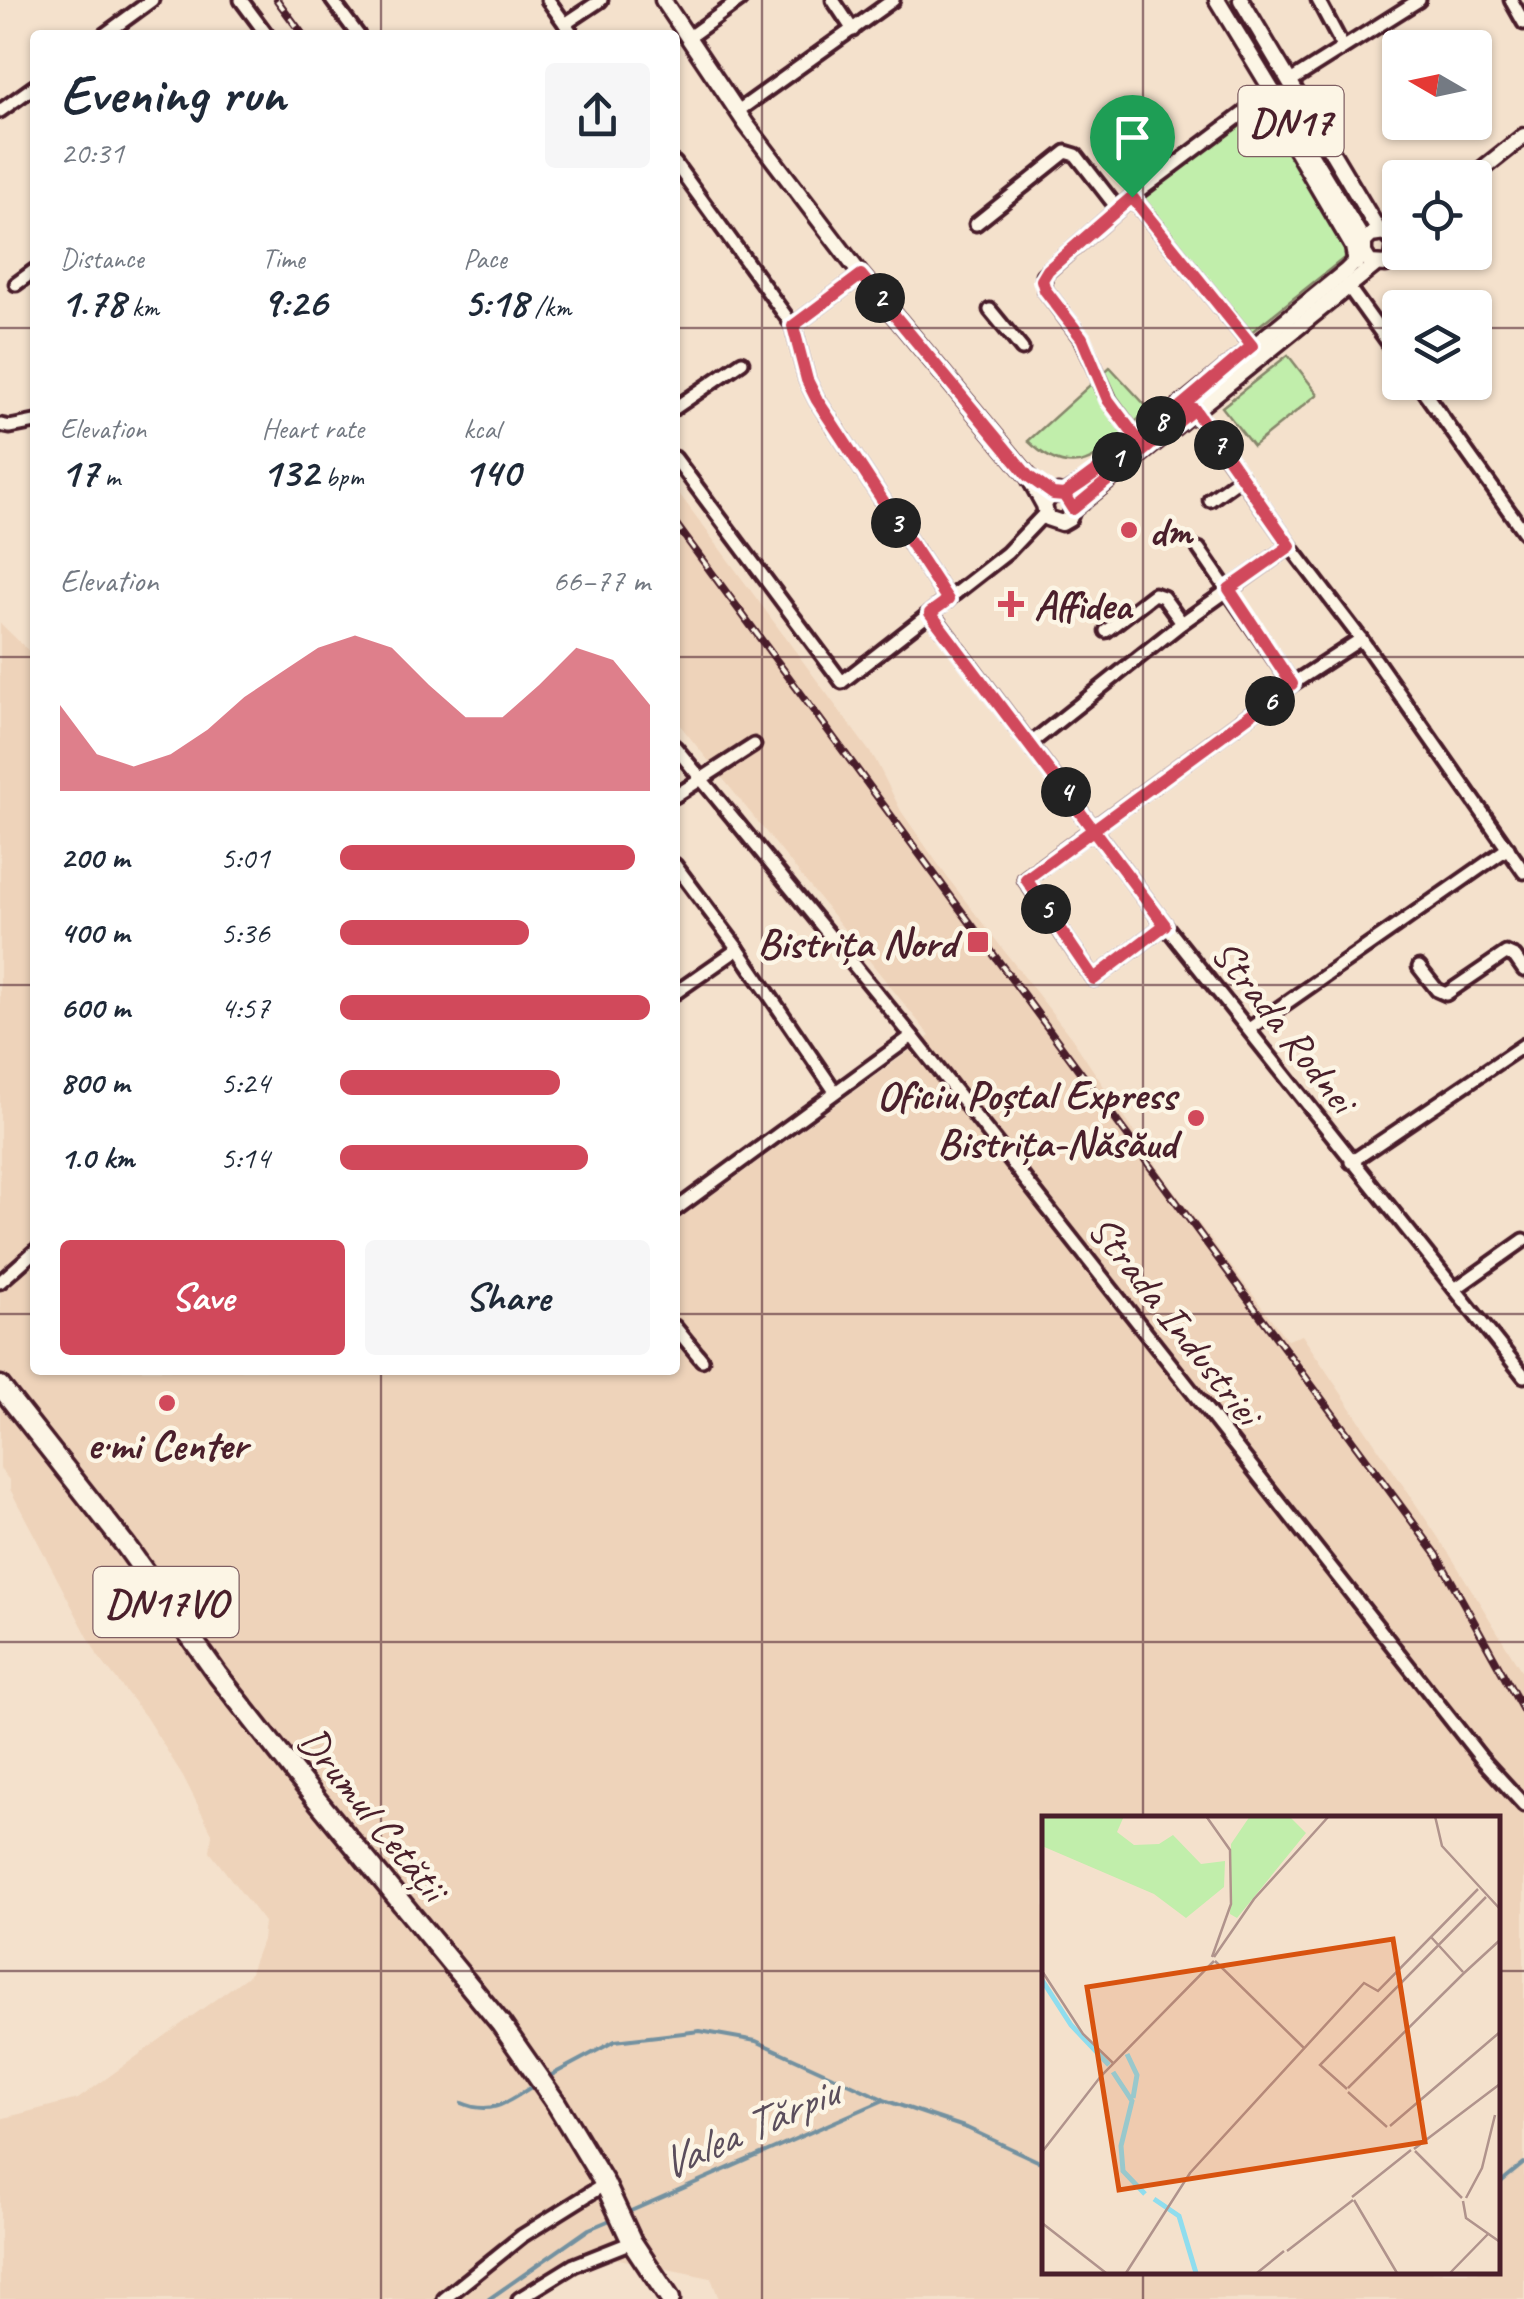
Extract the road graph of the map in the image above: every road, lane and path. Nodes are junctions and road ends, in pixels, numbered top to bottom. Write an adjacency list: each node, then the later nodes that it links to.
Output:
1 (152, 0): 16 (street)
2 (241, 0): 17 (street)
3 (332, 0): 18 (street)
4 (548, 0): 19 (street)
5 (601, 0): 19 (street)
6 (663, 0): 21 (main road)
7 (740, 0): 21 (street)
8 (833, 0): 20 (street)
9 (893, 0): 20 (street)
10 (1217, 0): 25 (main road, DN17)
11 (1241, 0): 23 (main road, DN17)
12 (1318, 0): 22 (street)
13 (1418, 0): 22 (street)
14 (1510, 0): 15 (street)
15 (1524, 23)
16 (111, 30)
17 (263, 30)
18 (354, 30)
19 (569, 30)
20 (853, 30): 26 (street)
21 (688, 37): 26 (main road)
22 (1344, 46): 23 (street)
23 (1289, 82): 33 (main road, DN17)
24 (30, 90): 27 (street)
25 (1273, 92): 31 (street); 36 (main road, DN17); 36 (main road)
26 (738, 111): 40 (main road)
27 (0, 112)
28 (1524, 136): 29 (main road)
29 (1492, 161)
30 (680, 170): 44 (street)
31 (1132, 197): 32 (street); 46 (street)
32 (1118, 209): 34 (street); 54 (street)
33 (1382, 220)
34 (976, 224)
35 (1382, 236): 36 (main road)
36 (1361, 253): 38 (main road); 46 (main road)
37 (1382, 264): 38 (main road)
38 (1375, 265): 42 (main road)
39 (30, 274): 41 (street)
40 (861, 275): 44 (street); 58 (main road)
41 (16, 284)
42 (1347, 285): 45 (street); 51 (main road)
43 (990, 310): 47 (street)
44 (793, 326): 64 (street)
45 (1382, 333)
46 (1252, 346): 54 (main road)
47 (1022, 350)
48 (742, 362): 50 (street)
49 (1430, 400): 60 (street)
50 (680, 405)
51 (1194, 409): 56 (street); 59 (main road)
52 (30, 423): 53 (street)
53 (5, 426)
54 (1138, 440): 58 (main road)
55 (680, 465): 65 (street)
56 (1242, 477): 57 (street); 61 (street)
57 (1210, 500)
58 (1052, 506): 59 (main road); 59 (main road); 64 (street)
59 (1073, 509)
60 (1524, 532)
61 (1290, 546): 63 (street); 68 (street)
62 (1200, 548): 63 (street)
63 (1229, 589): 66 (street); 69 (street)
64 (948, 600): 65 (street)
65 (930, 613): 70 (street, Strada Rodnei)
66 (1182, 623): 67 (street); 70 (street)
67 (1106, 631)
68 (1361, 639): 69 (street); 76 (street)
69 (1292, 684): 75 (street)
70 (1030, 744): 75 (street, Strada Rodnei)
71 (754, 745): 73 (street)
72 (680, 753): 73 (street, Strada Industriei)
73 (701, 780): 74 (street); 85 (street, Strada Industriei)
74 (680, 793)
75 (1095, 829): 79 (street, Strada Rodnei); 79 (street)
76 (1508, 848): 78 (street); 84 (street)
77 (680, 871): 80 (street)
78 (1524, 872)
79 (1165, 925): 84 (street, Strada Rodnei)
80 (738, 949): 83 (street); 87 (street)
81 (1420, 967): 82 (street)
82 (1524, 970)
83 (680, 989)
84 (1249, 1029): 88 (street, Strada Rodnei)
85 (912, 1036): 87 (street); 98 (street, Strada Industriei)
86 (1524, 1045): 88 (street)
87 (834, 1090): 89 (street)
88 (1351, 1162): 93 (street, Strada Rodnei)
89 (680, 1206)
90 (1524, 1240): 93 (street)
91 (30, 1256): 92 (street)
92 (0, 1282)
93 (1455, 1289): 96 (street, Strada Rodnei)
94 (680, 1332): 95 (street)
95 (702, 1360)
96 (1524, 1376)
97 (0, 1386): 99 (highway, Drumul Cetății / DN17VO)
98 (1524, 1805)
99 (608, 2192): 100 (highway, Drumul Cetății / DN17VO); 101 (street)
100 (632, 2242): 102 (street); 103 (highway, Drumul Cetății / DN17VO)
101 (444, 2299)
102 (520, 2299)
103 (670, 2299)

